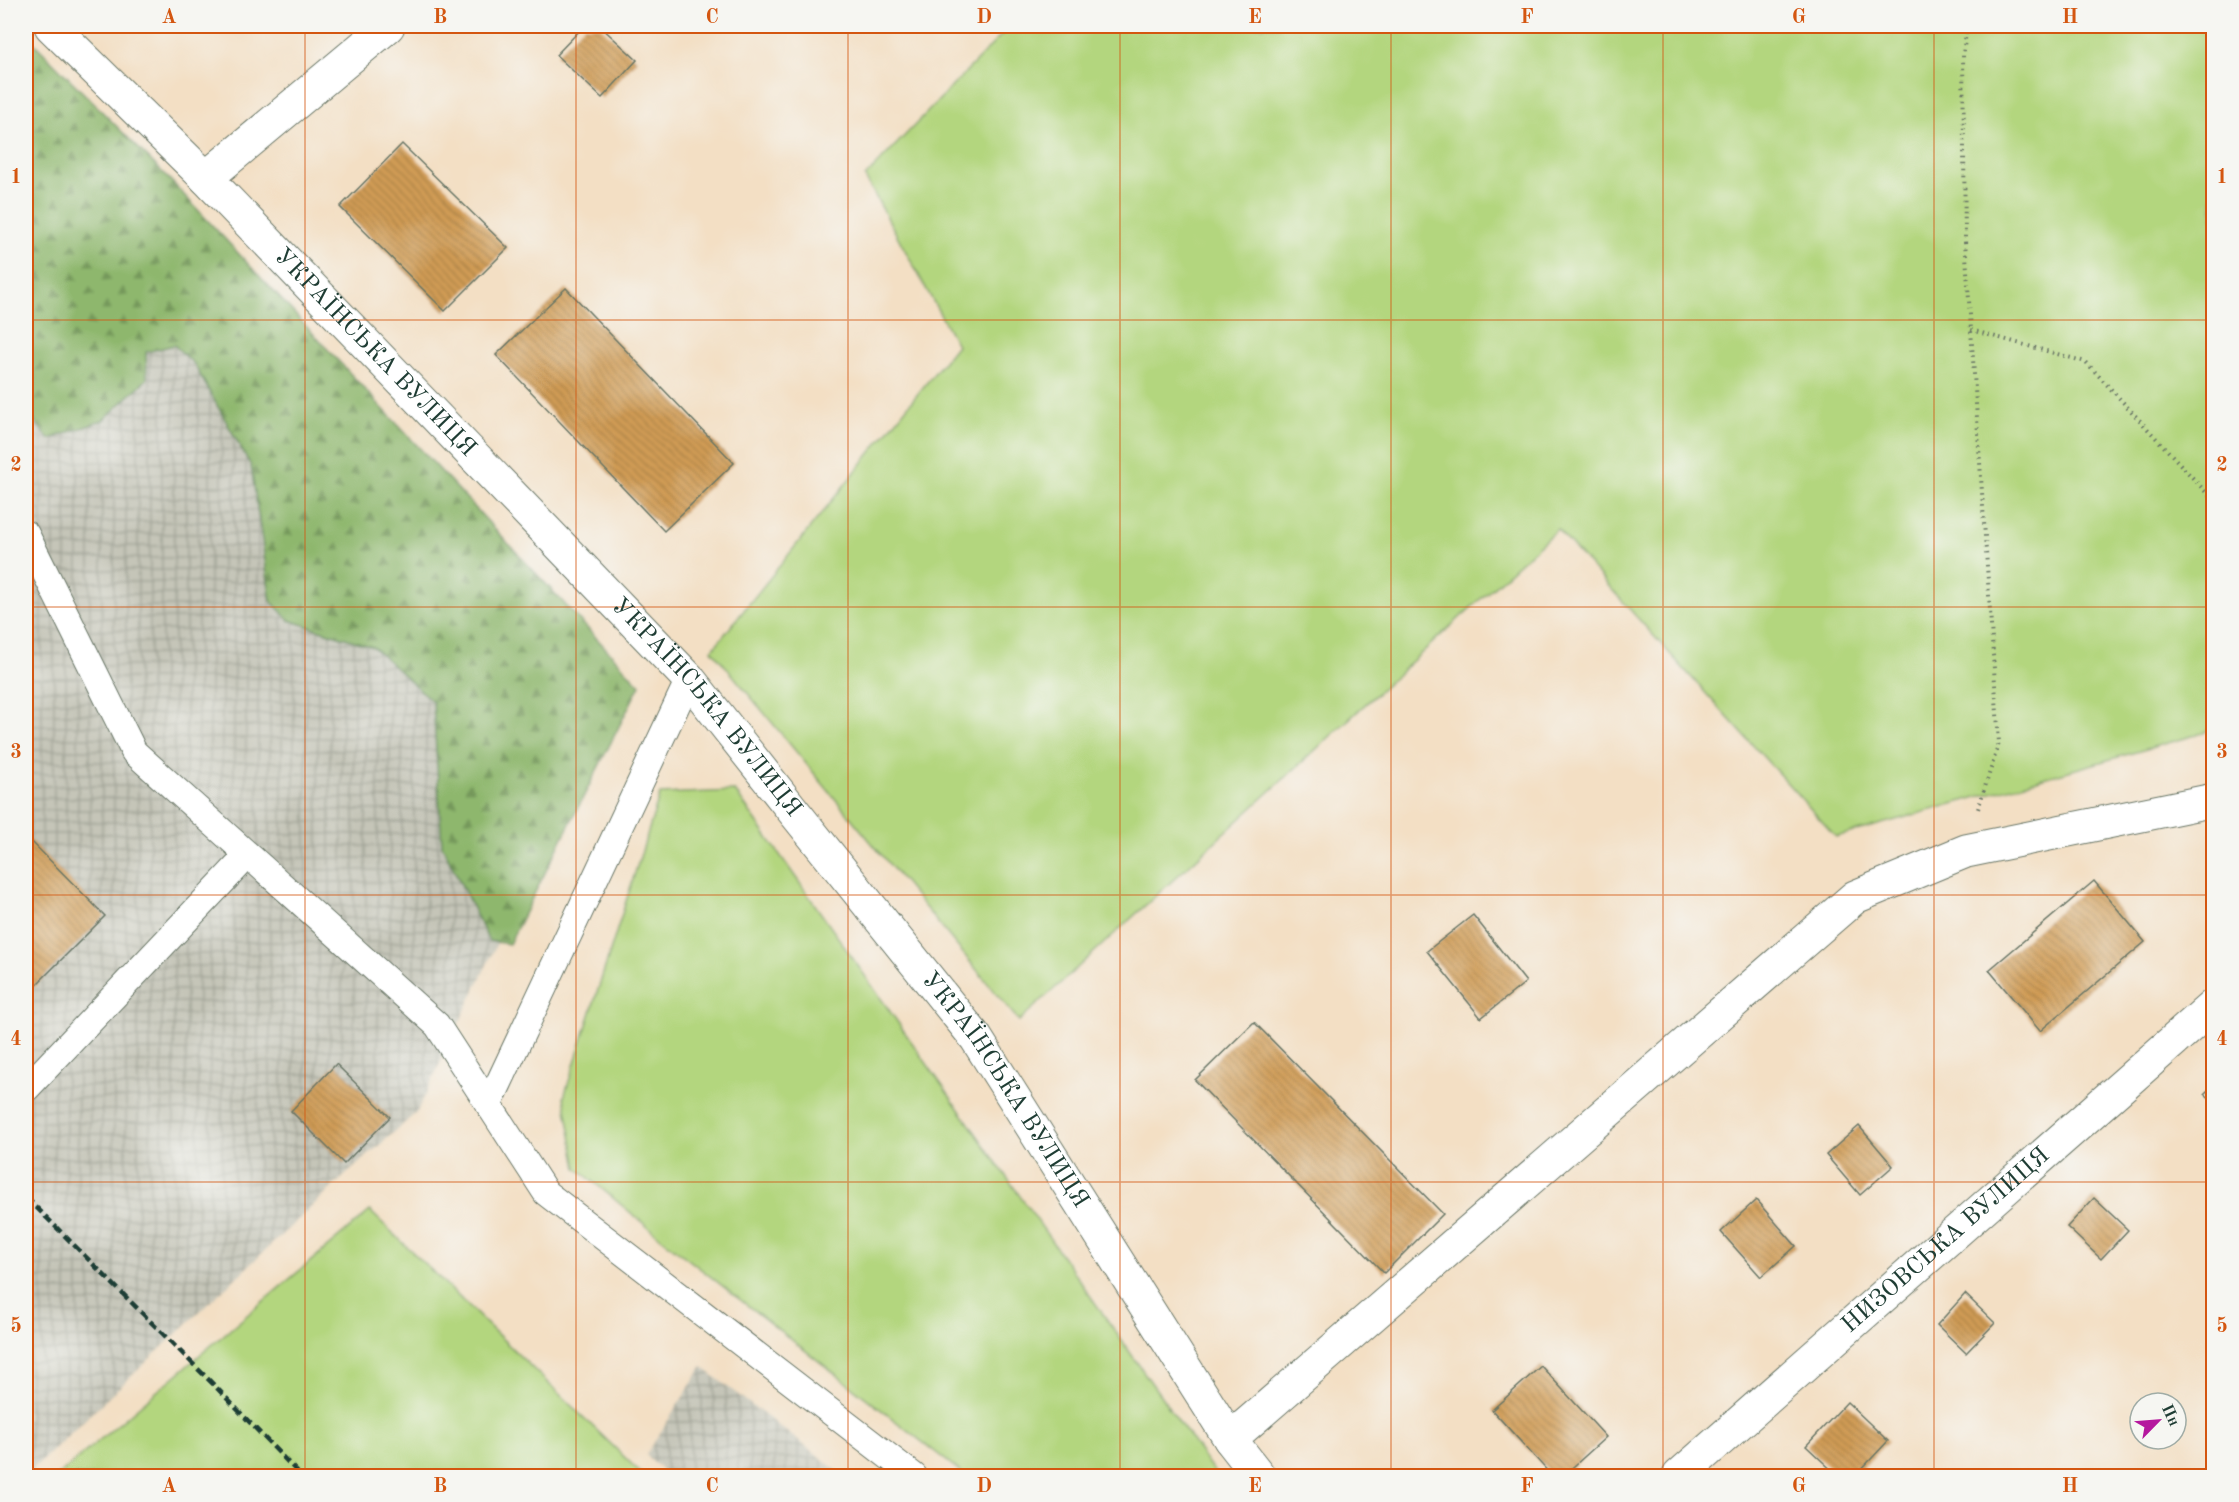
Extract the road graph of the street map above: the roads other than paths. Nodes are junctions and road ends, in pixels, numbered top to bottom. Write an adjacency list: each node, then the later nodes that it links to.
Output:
1 (51, 26): 3 (street, УКРАЇНСЬКА ВУЛИЦЯ)
2 (388, 26): 3 (street)
3 (206, 178): 5 (street, УКРАЇНСЬКА ВУЛИЦЯ)
4 (26, 534): 7 (lane)
5 (689, 679): 10 (lane); 11 (street, УКРАЇНСЬКА ВУЛИЦЯ)
6 (2214, 800): 11 (street)
7 (248, 855): 9 (lane); 10 (lane)
8 (2214, 1005): 14 (street, НИЗОВСЬКА ВУЛИЦЯ)
9 (27, 1088)
10 (489, 1104): 12 (lane)
11 (1230, 1439): 13 (street, УКРАЇНСЬКА ВУЛИЦЯ)
12 (914, 1476)
13 (1259, 1476)
14 (1679, 1476)

